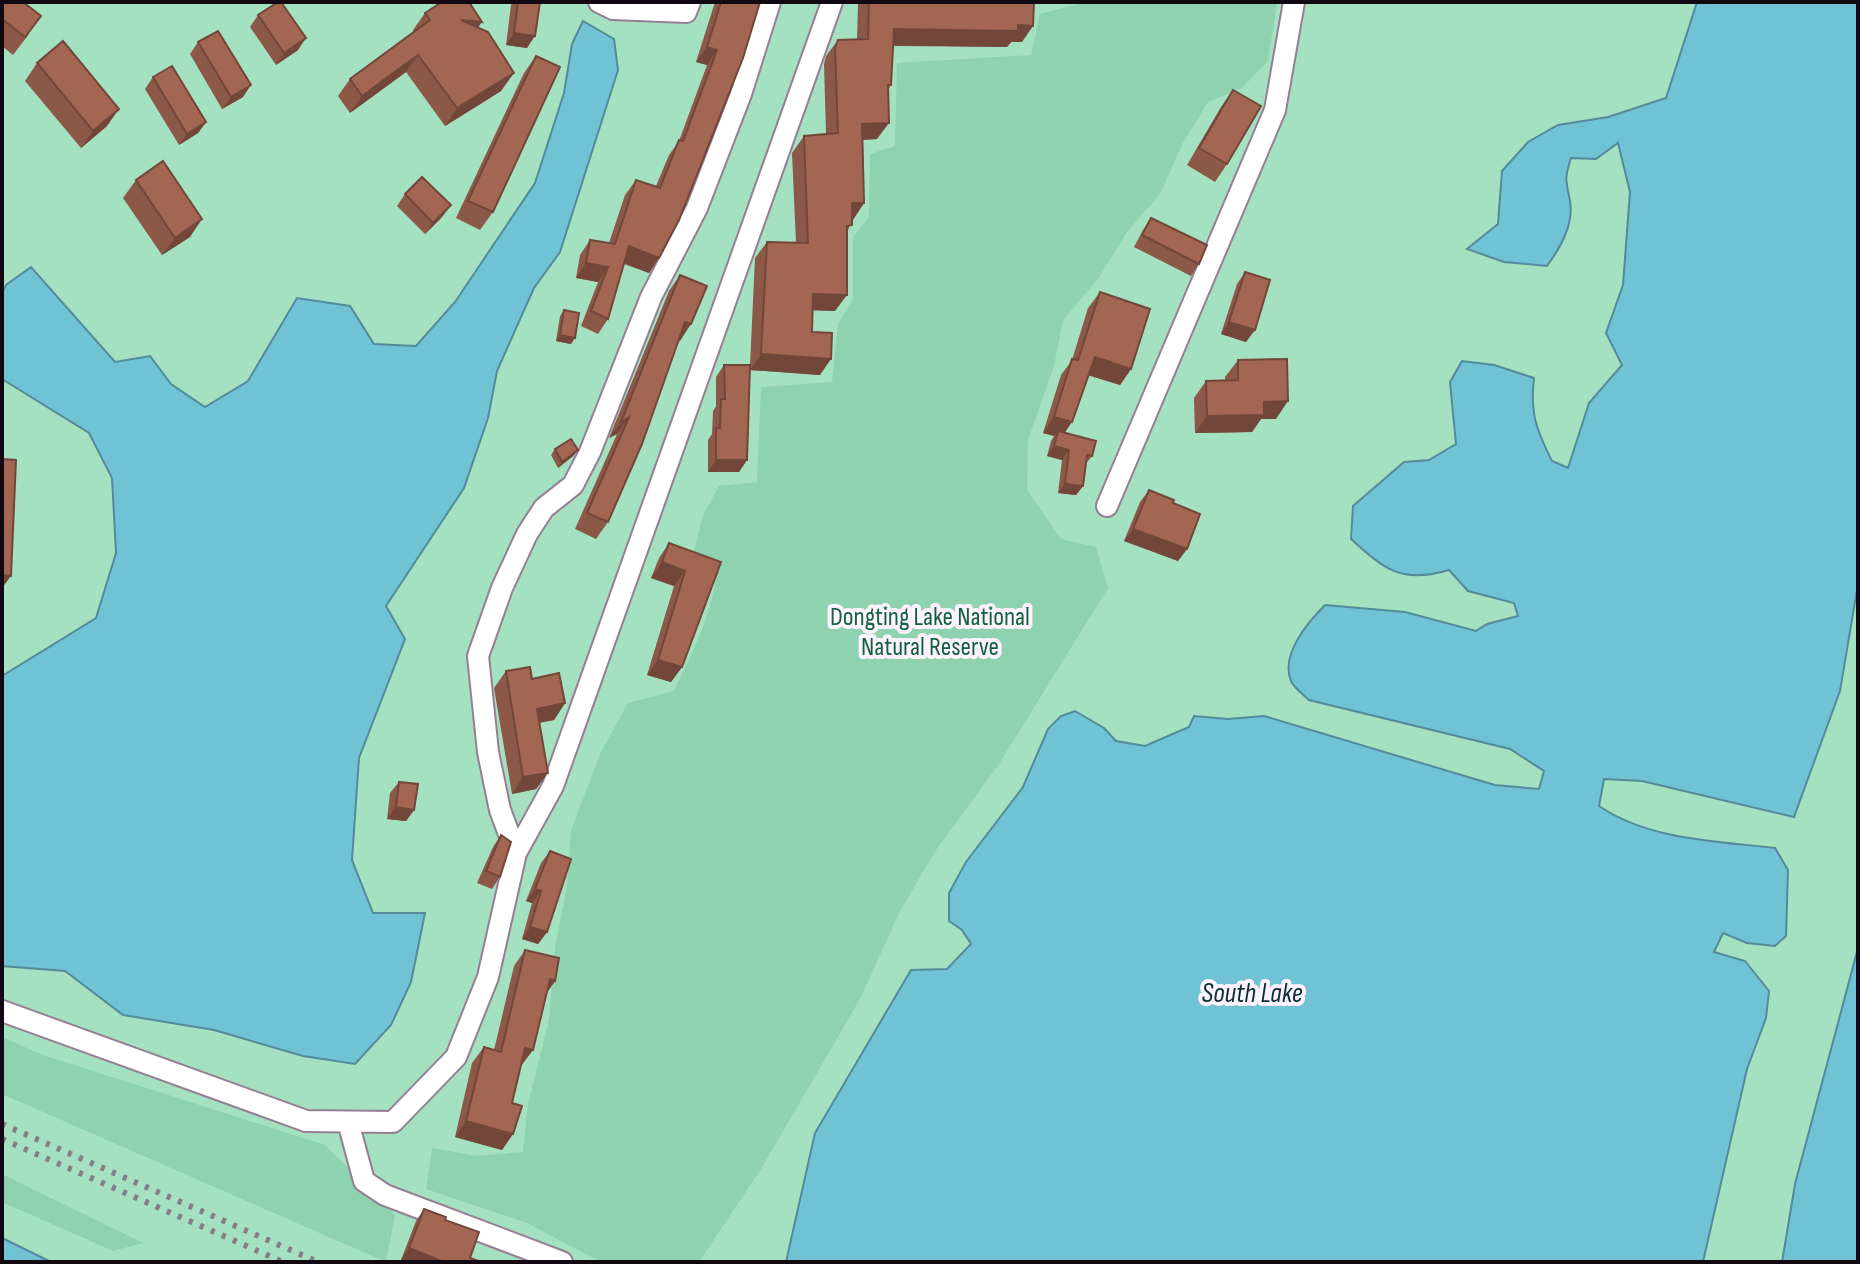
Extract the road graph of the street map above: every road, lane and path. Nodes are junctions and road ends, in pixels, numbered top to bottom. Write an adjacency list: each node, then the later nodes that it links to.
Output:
1 (599, 2): 2 (street)
2 (690, 2)
3 (770, 2): 7 (street)
4 (832, 2): 7 (street)
5 (1294, 2): 6 (street)
6 (1107, 506)
7 (516, 853): 9 (street)
8 (2, 1011): 9 (street)
9 (348, 1122): 10 (street)
10 (562, 1262)

